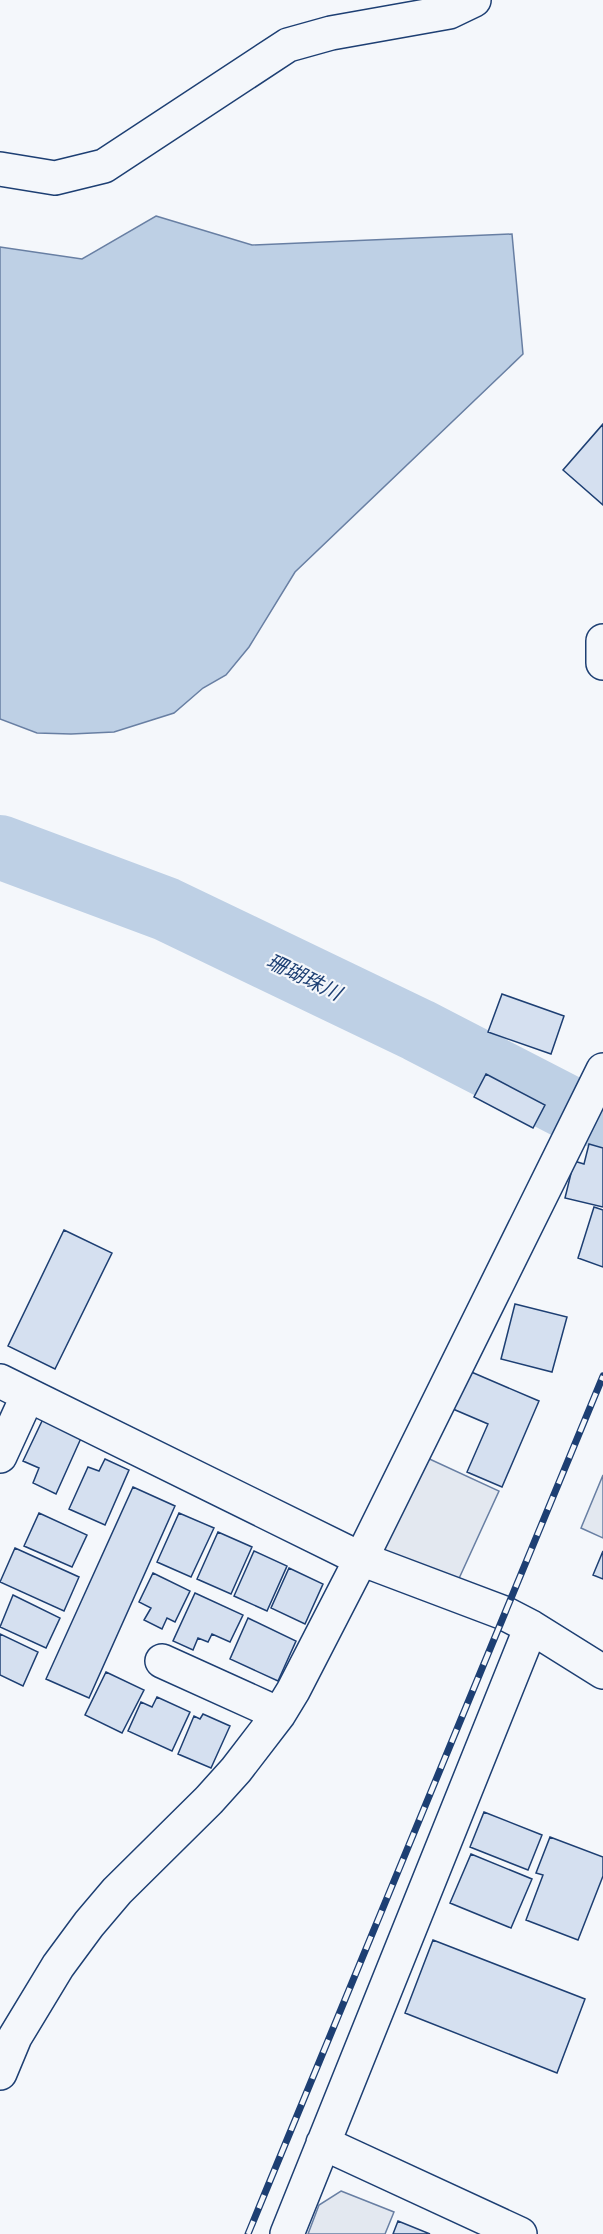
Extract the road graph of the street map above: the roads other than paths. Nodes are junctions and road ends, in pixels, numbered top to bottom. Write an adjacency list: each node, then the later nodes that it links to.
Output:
1 (474, 0): 2 (street)
2 (0, 170)
3 (603, 641): 4 (street)
4 (603, 663)
5 (603, 1070): 8 (street)
6 (14, 1388): 7 (street); 8 (street)
7 (0, 1456)
8 (361, 1559): 9 (street); 12 (street)
9 (531, 1627): 11 (street); 14 (street)
10 (162, 1661): 12 (street)
11 (603, 1672)
12 (279, 1714): 13 (street)
13 (0, 2073)
14 (323, 2143): 15 (street); 16 (street)
15 (287, 2234)
16 (520, 2234)

